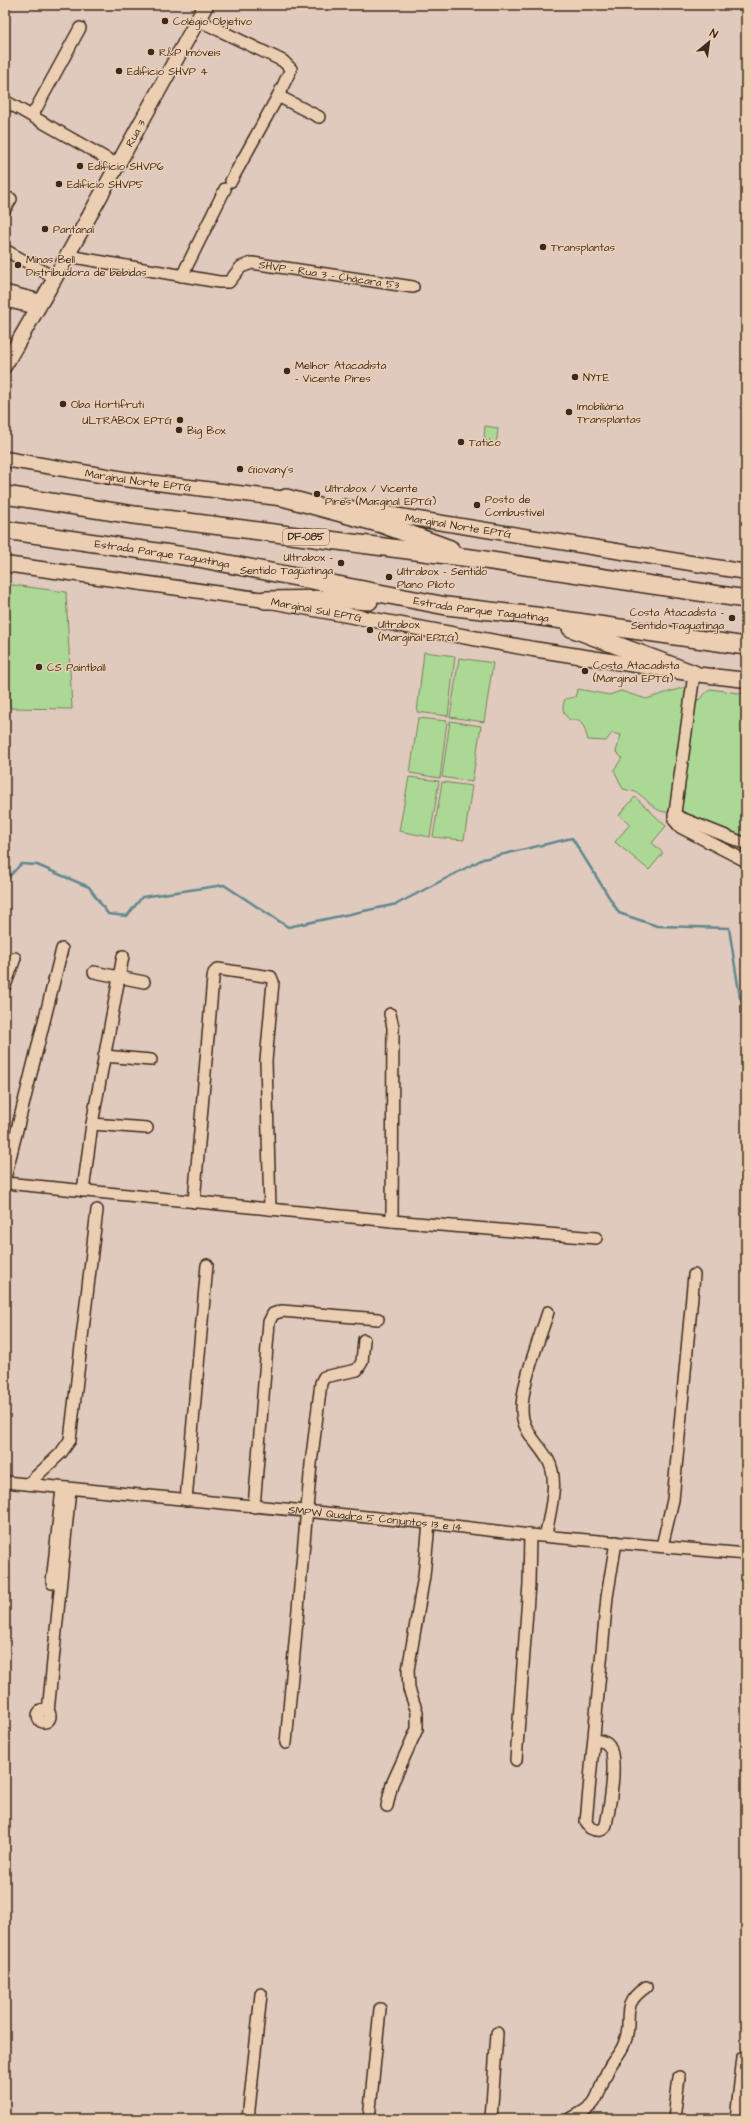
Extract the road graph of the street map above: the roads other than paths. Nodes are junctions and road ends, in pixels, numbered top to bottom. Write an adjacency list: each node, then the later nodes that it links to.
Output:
1 (206, 5): 2 (main road, Rua 3)
2 (198, 20): 4 (street); 8 (main road, Rua 3)
3 (80, 28): 6 (street)
4 (278, 96): 7 (street); 13 (street)
5 (5, 101): 6 (street)
6 (32, 116): 8 (street)
7 (319, 117)
8 (118, 165): 12 (main road, Rua 3)
9 (11, 199): 10 (street)
10 (5, 209)
11 (5, 250): 14 (street)
12 (68, 256): 13 (street, SHVP - Rua 3 - Chácara 53); 14 (main road, Rua 3)
13 (182, 276): 15 (street, SHVP - Rua 3 - Chácara 53)
14 (55, 278): 18 (main road, Rua 3)
15 (413, 287)
16 (5, 291): 18 (street)
17 (5, 301): 18 (street)
18 (41, 304): 19 (main road, Rua 3)
19 (5, 365)
20 (5, 457): 22 (main road, Marginal Norte EPTG)
21 (5, 495): 24 (highway, DF-085)
22 (286, 498): 24 (highway); 26 (main road, Marginal Norte EPTG)
23 (5, 530): 29 (highway, Estrada Parque Taguatinga)
24 (478, 559): 27 (highway, DF-085)
25 (5, 564): 28 (main road, Marginal Sul EPTG)
26 (746, 572)
27 (746, 598)
28 (265, 600): 29 (highway); 32 (main road, Marginal Sul EPTG)
29 (446, 606): 30 (highway, Estrada Parque Taguatinga)
30 (535, 616): 31 (highway, Estrada Parque Taguatinga); 32 (highway)
31 (746, 646)
32 (694, 674): 33 (main road, Marginal Sul EPTG); 34 (street)
33 (746, 680)
34 (674, 815): 35 (street); 36 (street)
35 (746, 844)
36 (746, 861)
37 (62, 949): 49 (street)
38 (123, 956): 41 (street)
39 (15, 958): 43 (street)
40 (94, 972): 41 (street)
41 (119, 977): 42 (street); 45 (street)
42 (144, 982)
43 (5, 986)
44 (390, 1014): 55 (street)
45 (104, 1056): 46 (street); 47 (street)
46 (151, 1060)
47 (92, 1124): 48 (street); 51 (street)
48 (147, 1128)
49 (5, 1178)
50 (5, 1183): 51 (street)
51 (83, 1191): 52 (street)
52 (194, 1202): 53 (street); 53 (street)
53 (270, 1209): 55 (street)
54 (97, 1210): 63 (street)
55 (392, 1221): 56 (street)
56 (596, 1238)
57 (207, 1265): 65 (street)
58 (694, 1275): 72 (street)
59 (548, 1312): 70 (street)
60 (378, 1319): 66 (street)
61 (364, 1340): 67 (street)
62 (5, 1482): 63 (street, SMPW Quadra 5 Conjuntos 13 e 14)
63 (28, 1484): 64 (street, SMPW Quadra 5 Conjuntos 13 e 14)
64 (66, 1488): 65 (street, SMPW Quadra 5 Conjuntos 13 e 14); 74 (street)
65 (186, 1500): 66 (street, SMPW Quadra 5 Conjuntos 13 e 14)
66 (254, 1507): 67 (street, SMPW Quadra 5 Conjuntos 13 e 14)
67 (307, 1512): 68 (street, SMPW Quadra 5 Conjuntos 13 e 14); 76 (street)
68 (429, 1523): 69 (street, SMPW Quadra 5 Conjuntos 13 e 14); 78 (street)
69 (530, 1535): 70 (street, SMPW Quadra 5 Conjuntos 13 e 14); 77 (street)
70 (546, 1536): 71 (street, SMPW Quadra 5 Conjuntos 13 e 14)
71 (616, 1542): 72 (street, SMPW Quadra 5 Conjuntos 13 e 14); 75 (street)
72 (662, 1546): 73 (street, SMPW Quadra 5 Conjuntos 13 e 14)
73 (746, 1554)
74 (44, 1711)
75 (594, 1740): 75 (street)
76 (286, 1743)
77 (516, 1760)
78 (387, 1806)
79 (646, 1987): 88 (street)
80 (261, 1994): 85 (street)
81 (380, 2009): 86 (street)
82 (497, 2033): 87 (street)
83 (743, 2057): 90 (street)
84 (679, 2077): 89 (street)
85 (248, 2119)
86 (369, 2119)
87 (491, 2119)
88 (570, 2119)
89 (674, 2119)
90 (736, 2119)

